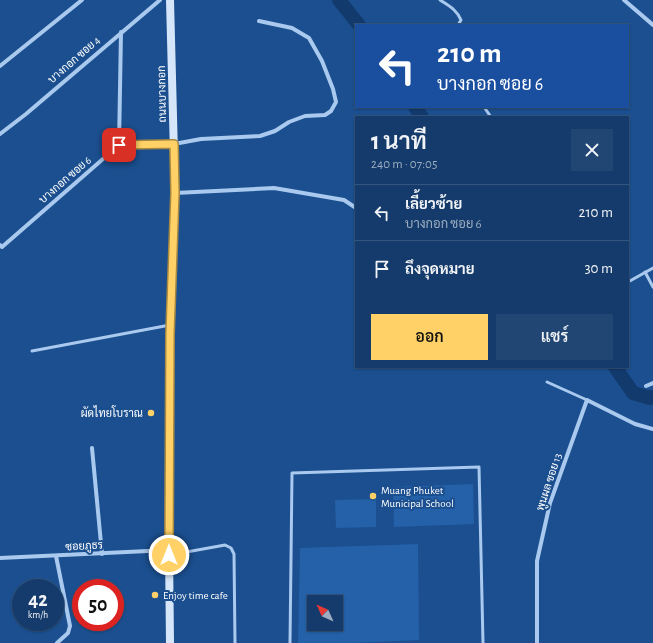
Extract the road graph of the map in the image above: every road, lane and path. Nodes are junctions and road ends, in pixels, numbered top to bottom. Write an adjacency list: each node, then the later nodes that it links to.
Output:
1 (82, 0): 10 (street)
2 (160, 0): 9 (street, บางกอก ซอย 4)
3 (170, 0): 12 (main road, ถนนบางกอก)
4 (440, 0): 7 (lane)
5 (624, 0): 8 (street)
6 (259, 20): 12 (street)
7 (459, 24)
8 (653, 24)
9 (121, 32): 11 (street, บางกอก ซอย 4); 13 (street)
10 (0, 66)
11 (0, 134)
12 (174, 144): 13 (street); 14 (main road, ถนนบางกอก)
13 (119, 145): 16 (street, บางกอก ซอย 6)
14 (175, 193): 15 (street); 21 (main road, ถนนบางกอก)
15 (355, 207)
16 (0, 245)
17 (653, 268): 18 (lane)
18 (645, 272): 19 (lane); 20 (lane)
19 (629, 281)
20 (653, 287)
21 (170, 325): 22 (lane); 29 (main road, ถนนบางกอก)
22 (32, 351)
23 (547, 382): 26 (lane)
24 (653, 383): 25 (street)
25 (646, 386)
26 (587, 400): 27 (street); 38 (street, พูนผล ซอย 13)
27 (653, 429)
28 (92, 448): 30 (street)
29 (169, 552): 30 (street, ซอยภูธร); 34 (main road, ถนนบางกอก); 35 (lane)
30 (102, 554): 31 (street, ซอยภูธร)
31 (56, 556): 32 (street, ซอยภูธร); 33 (street)
32 (0, 558)
33 (57, 643)
34 (170, 643)
35 (235, 643)
36 (290, 643): 37 (lane)
37 (483, 643)
38 (537, 643)

